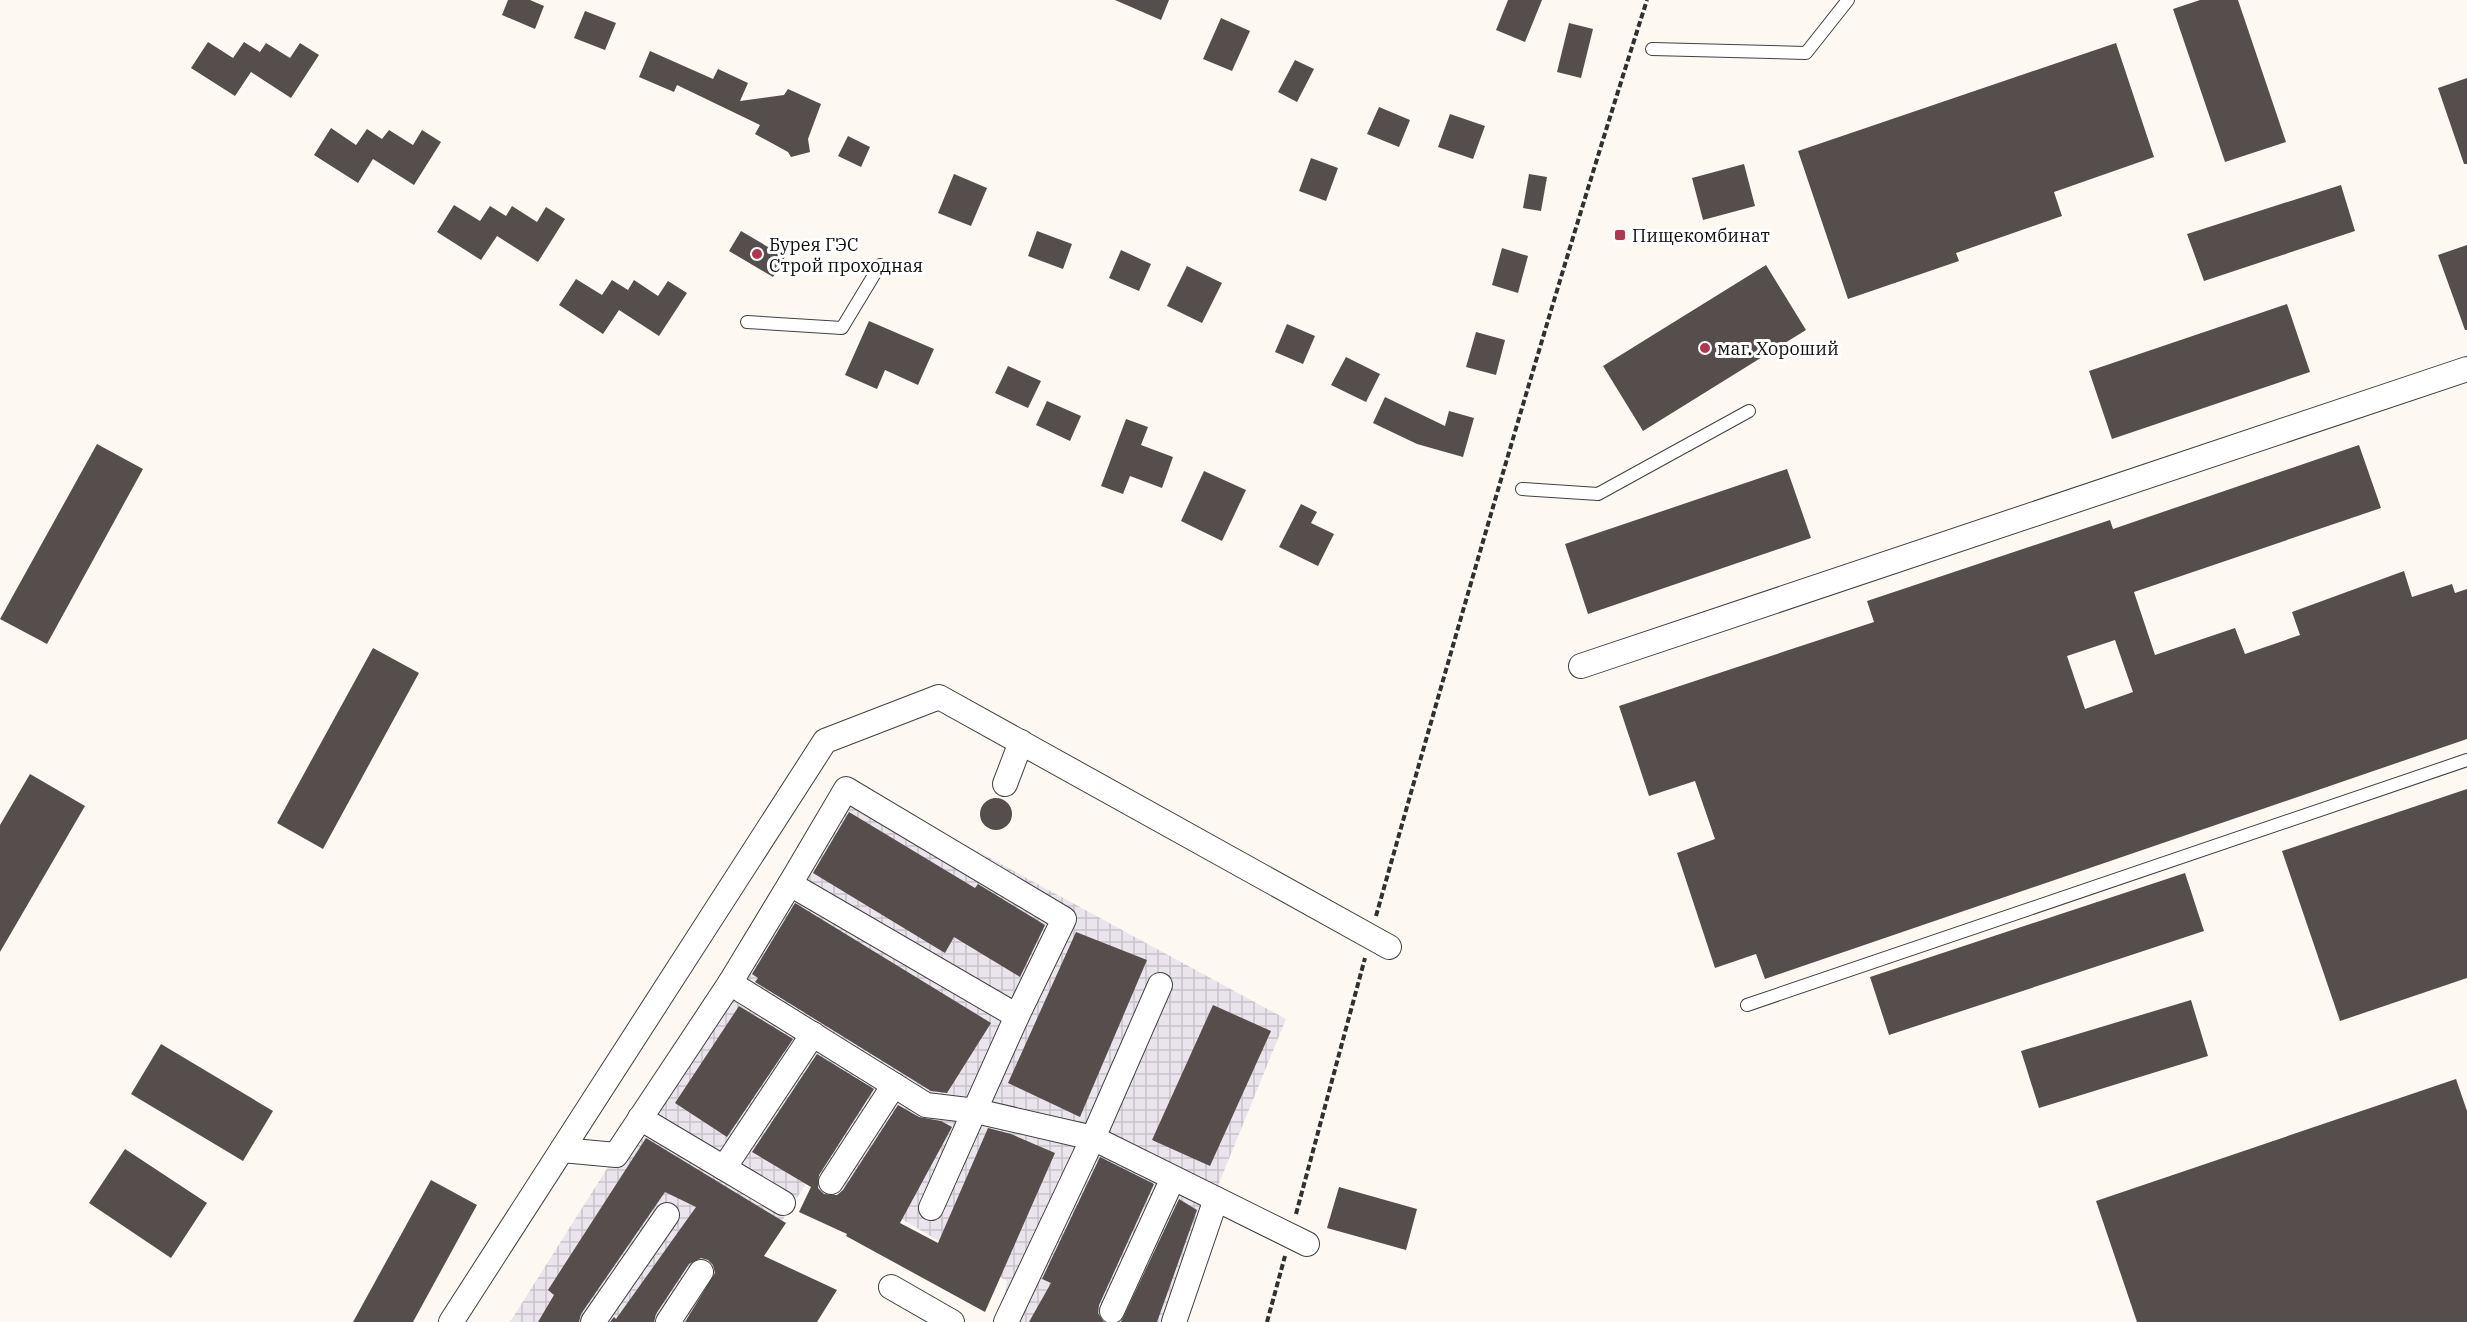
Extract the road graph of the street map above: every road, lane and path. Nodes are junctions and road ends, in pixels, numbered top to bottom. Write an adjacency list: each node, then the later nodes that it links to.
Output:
1 (1647, 0): 14 (path)
2 (1848, 0): 3 (lane)
3 (1652, 49)
4 (880, 265): 5 (lane)
5 (747, 322)
6 (2467, 369): 9 (street)
7 (1749, 411): 8 (lane)
8 (1522, 489)
9 (1581, 666)
10 (1021, 742): 12 (street); 14 (street); 24 (street)
11 (2467, 760): 17 (lane)
12 (1005, 784)
13 (790, 884): 15 (street); 18 (street); 18 (street)
14 (1380, 941): 32 (path)
15 (730, 983): 19 (street); 22 (street)
16 (1160, 986): 23 (street)
17 (1747, 1005)
18 (1017, 1016): 21 (street)
19 (813, 1034): 20 (street); 25 (street)
20 (894, 1085): 21 (street); 27 (street)
21 (976, 1111): 23 (street); 30 (street)
22 (640, 1118): 24 (street); 25 (street)
23 (1093, 1138): 26 (street); 40 (street)
24 (562, 1150): 36 (street)
25 (724, 1168): 29 (street)
26 (1173, 1178): 28 (street); 35 (street)
27 (831, 1182)
28 (1216, 1199): 32 (street); 41 (street)
29 (783, 1203)
30 (931, 1208)
31 (667, 1215): 37 (street)
32 (1299, 1240): 42 (path)
33 (701, 1272): 38 (street)
34 (891, 1287): 39 (street)
35 (1112, 1311)
36 (451, 1322)
37 (593, 1322)
38 (668, 1322)
39 (951, 1322)
40 (1006, 1322)
41 (1174, 1322)
42 (1267, 1322)

